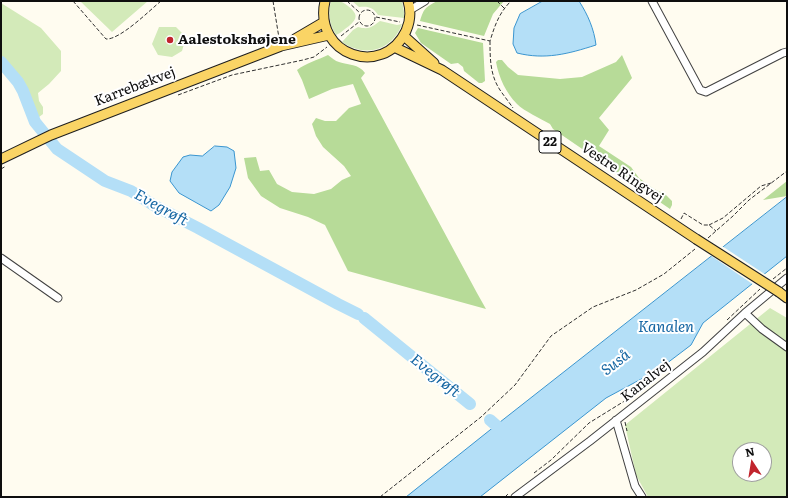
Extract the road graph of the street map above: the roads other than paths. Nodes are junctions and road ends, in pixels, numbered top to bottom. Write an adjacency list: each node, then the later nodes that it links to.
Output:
1 (326, 1): 6 (main road)
2 (408, 1): 5 (main road)
3 (425, 1): 5 (street)
4 (652, 1): 11 (street)
5 (410, 10): 8 (main road)
6 (324, 22): 7 (main road); 9 (main road, Karrebækvej)
7 (329, 35): 9 (main road, Karrebækvej); 10 (main road)
8 (404, 36): 10 (main road); 12 (main road, Vestre Ringvej / 22)
9 (281, 46): 13 (main road, Karrebækvej)
10 (394, 47): 12 (main road, Vestre Ringvej / 22)
11 (787, 52)
12 (442, 70): 16 (main road, Vestre Ringvej / 22, bridge)
13 (1, 158)
14 (1, 258): 17 (street)
15 (787, 278): 18 (street, Kanalvej)
16 (783, 295)
17 (58, 298)
18 (745, 313): 19 (street); 20 (street, Kanalvej)
19 (787, 347)
20 (616, 420): 21 (street, Kanalvej); 22 (street)
21 (513, 495)
22 (642, 497)

